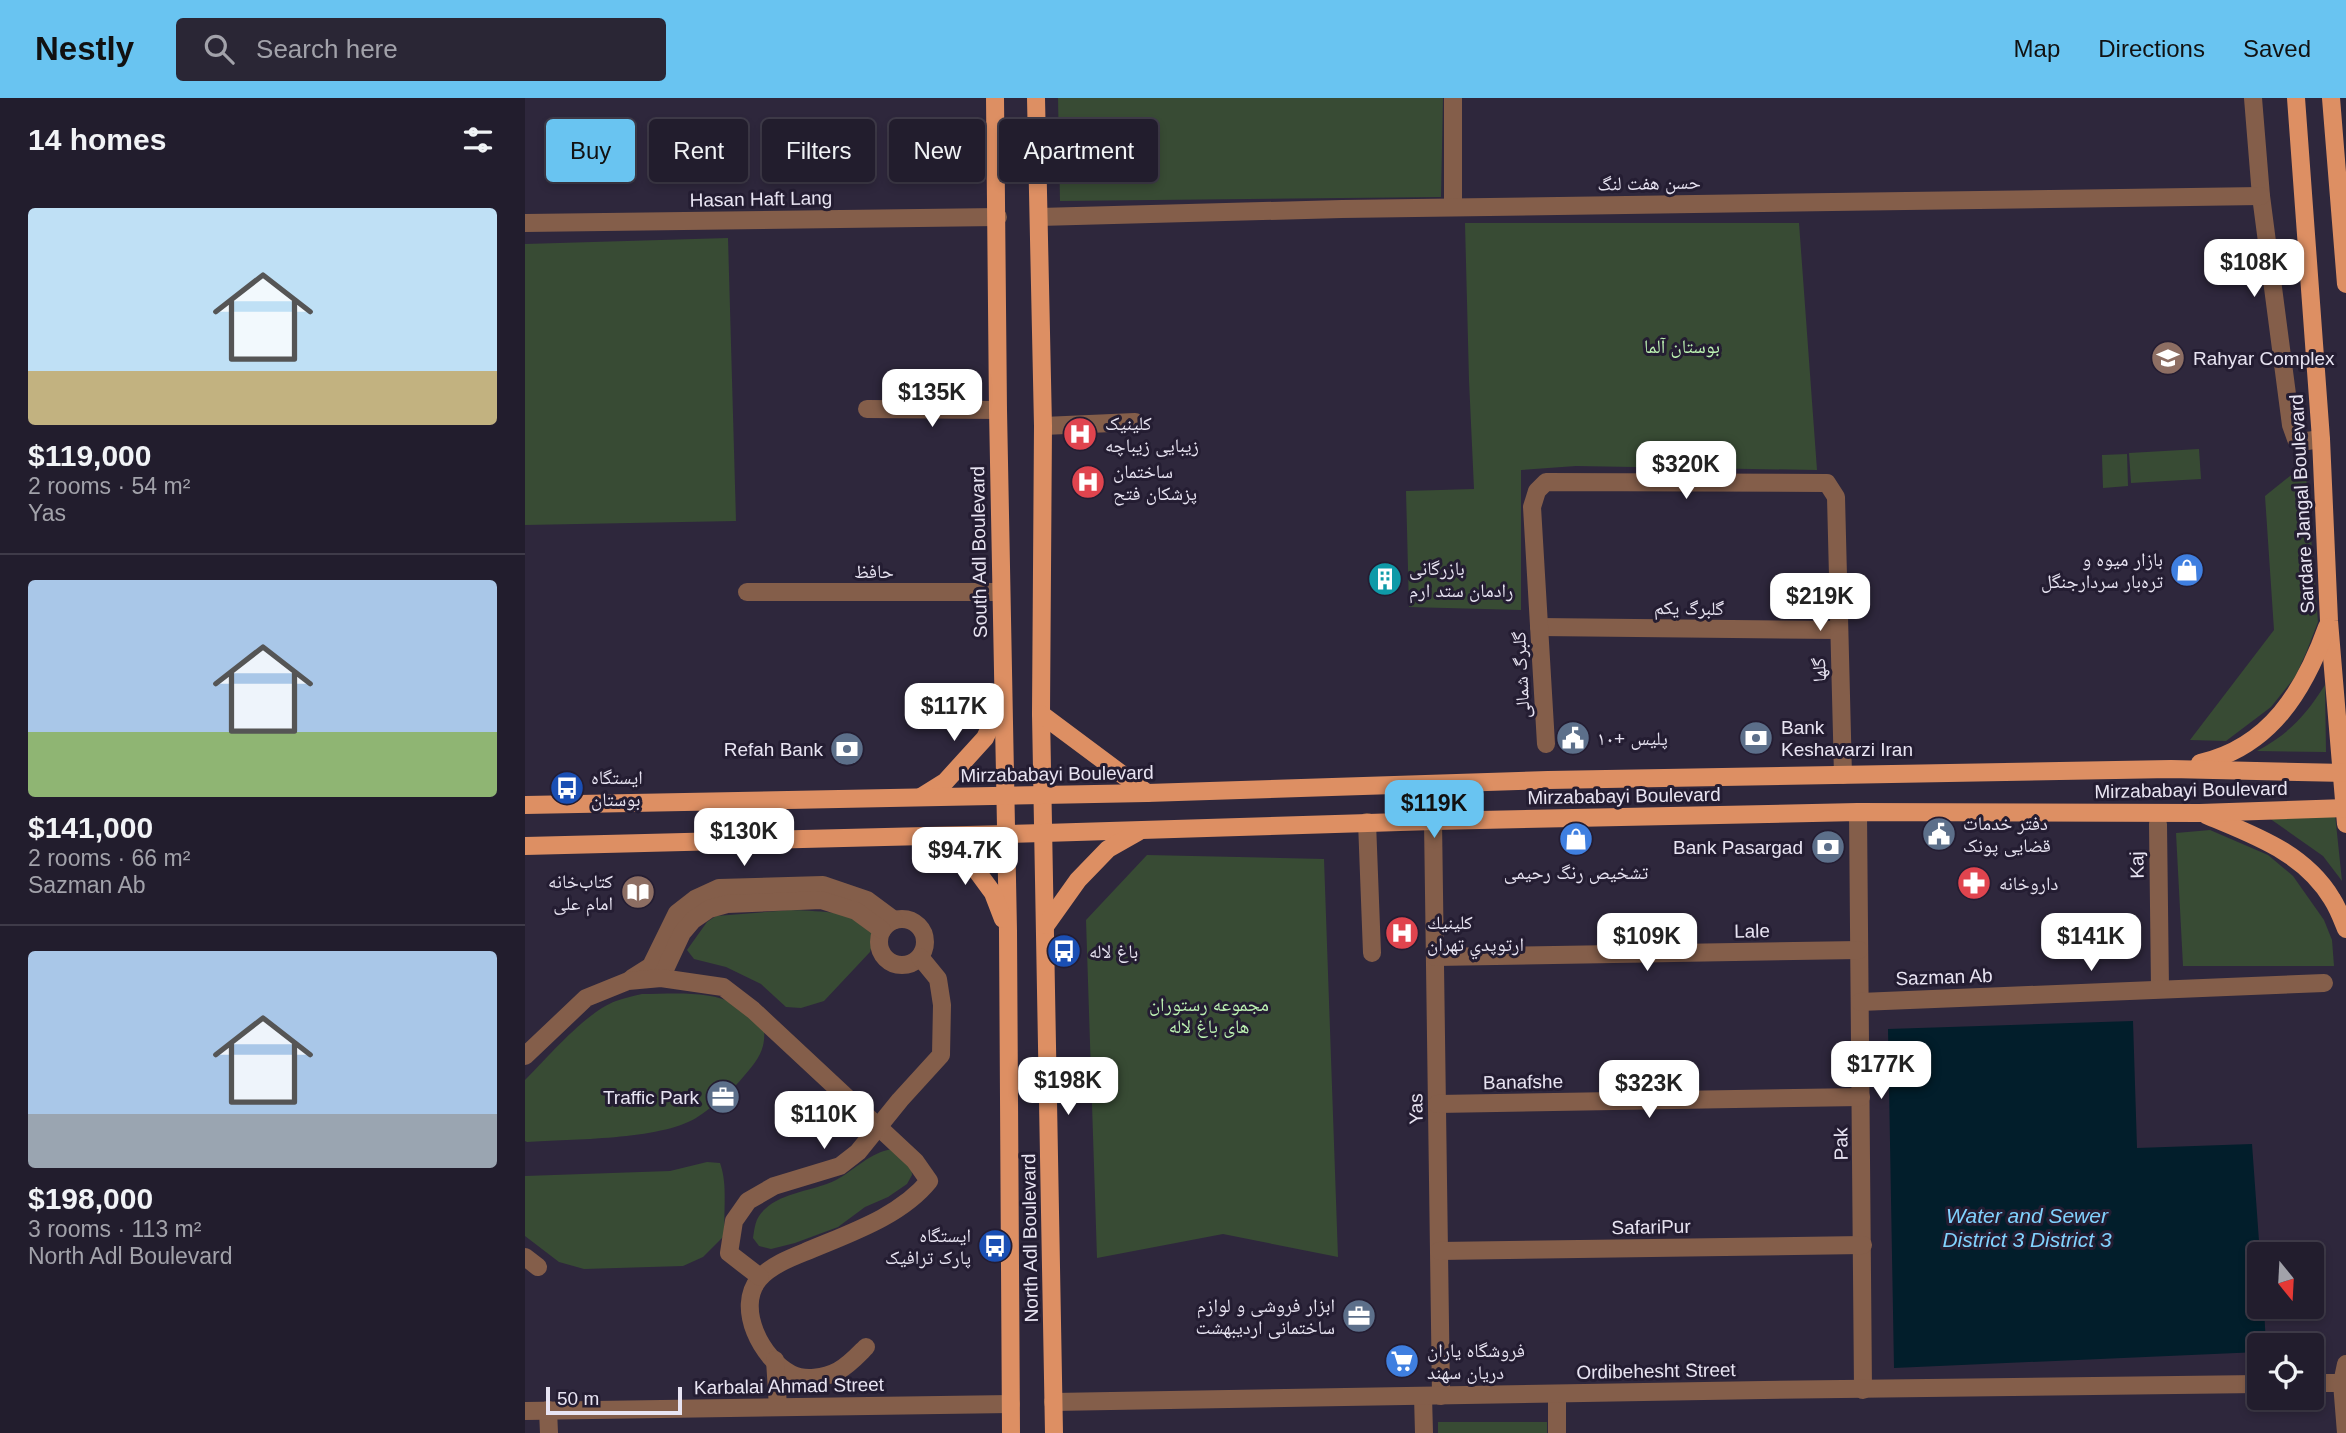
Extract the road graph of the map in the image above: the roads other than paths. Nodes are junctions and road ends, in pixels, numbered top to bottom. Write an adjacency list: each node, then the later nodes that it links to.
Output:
1 (995, 98): 11 (main road, South Adl Boulevard)
2 (1037, 98): 12 (main road)
3 (1453, 98): 10 (street)
4 (2253, 98): 9 (street)
5 (2296, 98): 19 (main road, Sardare Jangal Boulevard)
6 (2331, 98): 7 (main road)
7 (2333, 120): 8 (street); 14 (main road)
8 (2346, 134)
9 (2261, 196): 10 (street, حسن هفت لنگ); 19 (street)
10 (1453, 207): 12 (street, حسن هفت لنگ)
11 (998, 217): 13 (street, Hasan Haft Lang); 16 (main road, South Adl Boulevard)
12 (1039, 217): 18 (main road)
13 (525, 223)
14 (2346, 284)
15 (867, 409): 16 (street)
16 (998, 410): 22 (main road, South Adl Boulevard)
17 (1135, 422): 18 (street)
18 (1044, 426): 27 (main road)
19 (2321, 439): 23 (main road, Sardare Jangal Boulevard)
20 (1827, 483): 24 (street, گلبرگ شمالی); 25 (street, گلها)
21 (747, 592): 22 (street, حافظ)
22 (1001, 592): 26 (main road, South Adl Boulevard)
23 (2329, 621): 29 (main road); 30 (main road, Sardare Jangal Boulevard)
24 (1539, 627): 25 (street, گلبرگ یکم); 28 (street, گلبرگ شمالی)
25 (1839, 630): 31 (street, گلها)
26 (1003, 700): 33 (main road, South Adl Boulevard); 35 (main road)
27 (1041, 714): 32 (main road); 34 (main road)
28 (1546, 744)
29 (2171, 769): 30 (main road, Mirzababayi Boulevard); 31 (main road, Mirzababayi Boulevard)
30 (2344, 772): 39 (main road, Sardare Jangal Boulevard)
31 (1843, 775): 32 (main road, Mirzababayi Boulevard)
32 (1147, 793): 34 (main road, Mirzababayi Boulevard)
33 (1005, 795): 34 (main road, Mirzababayi Boulevard); 35 (main road, Mirzababayi Boulevard); 45 (main road, South Adl Boulevard)
34 (1043, 795): 44 (main road, North Adl Boulevard)
35 (920, 798): 36 (main road, Mirzababayi Boulevard)
36 (525, 805)
37 (1858, 813): 38 (main road, Mirzababayi Boulevard); 40 (main road, Mirzababayi Boulevard); 52 (street, Pak)
38 (2200, 813): 39 (main road, Mirzababayi Boulevard); 50 (main road)
39 (2345, 813)
40 (1433, 821): 41 (main road, Mirzababayi Boulevard); 55 (street, Yas)
41 (1367, 822): 43 (main road, Mirzababayi Boulevard); 53 (street)
42 (2158, 824): 59 (street, Kaj)
43 (1144, 829): 44 (main road, Mirzababayi Boulevard); 49 (main road)
44 (1044, 833): 45 (main road, Mirzababayi Boulevard); 49 (main road, North Adl Boulevard)
45 (1006, 834): 46 (main road, Mirzababayi Boulevard); 51 (main road, North Adl Boulevard)
46 (933, 836): 47 (main road, Mirzababayi Boulevard); 51 (main road)
47 (525, 846)
48 (888, 925): 54 (street); 54 (street); 56 (street); 57 (street)
49 (1046, 925): 77 (main road, North Adl Boulevard)
50 (2346, 929)
51 (1008, 931): 78 (main road, North Adl Boulevard)
52 (1859, 950): 55 (street, Lale); 60 (street, Pak)
53 (1372, 953)
54 (920, 957): 64 (street)
55 (1435, 957): 63 (street, Yas)
56 (661, 978): 57 (street); 64 (street)
57 (628, 981): 61 (street)
58 (2324, 982): 59 (street, Sazman Ab)
59 (2159, 989): 60 (street, Sazman Ab)
60 (1860, 1002): 62 (street, Pak)
61 (525, 1056)
62 (1861, 1097): 63 (street, Banafshe); 65 (street, Pak)
63 (1437, 1104): 66 (street, Yas)
64 (879, 1127): 67 (street); 67 (street)
65 (1863, 1245): 66 (street, SafariPur); 74 (street, Pak)
66 (1439, 1251): 76 (street, Yas)
67 (760, 1277): 69 (street)
68 (866, 1347): 69 (street)
69 (775, 1360): 79 (street)
70 (2346, 1364): 72 (street)
71 (2324, 1383): 72 (street)
72 (2342, 1383): 87 (street)
73 (2247, 1384): 74 (street, Ordibehesht Street)
74 (1863, 1390): 75 (street, Ordibehesht Street)
75 (1556, 1394): 76 (street, Ordibehesht Street); 86 (street)
76 (1432, 1396): 77 (street, Ordibehesht Street); 85 (street, Yas)
77 (1053, 1402): 84 (main road, North Adl Boulevard)
78 (1011, 1404): 79 (street, Karbalai Ahmad Street); 83 (main road, North Adl Boulevard)
79 (778, 1407): 81 (street, Karbalai Ahmad Street)
80 (525, 1410): 81 (street, Karbalai Ahmad Street)
81 (548, 1410): 82 (street)
82 (549, 1433)
83 (1010, 1433)
84 (1054, 1433)
85 (1424, 1433)
86 (1557, 1433)
87 (2346, 1433)

